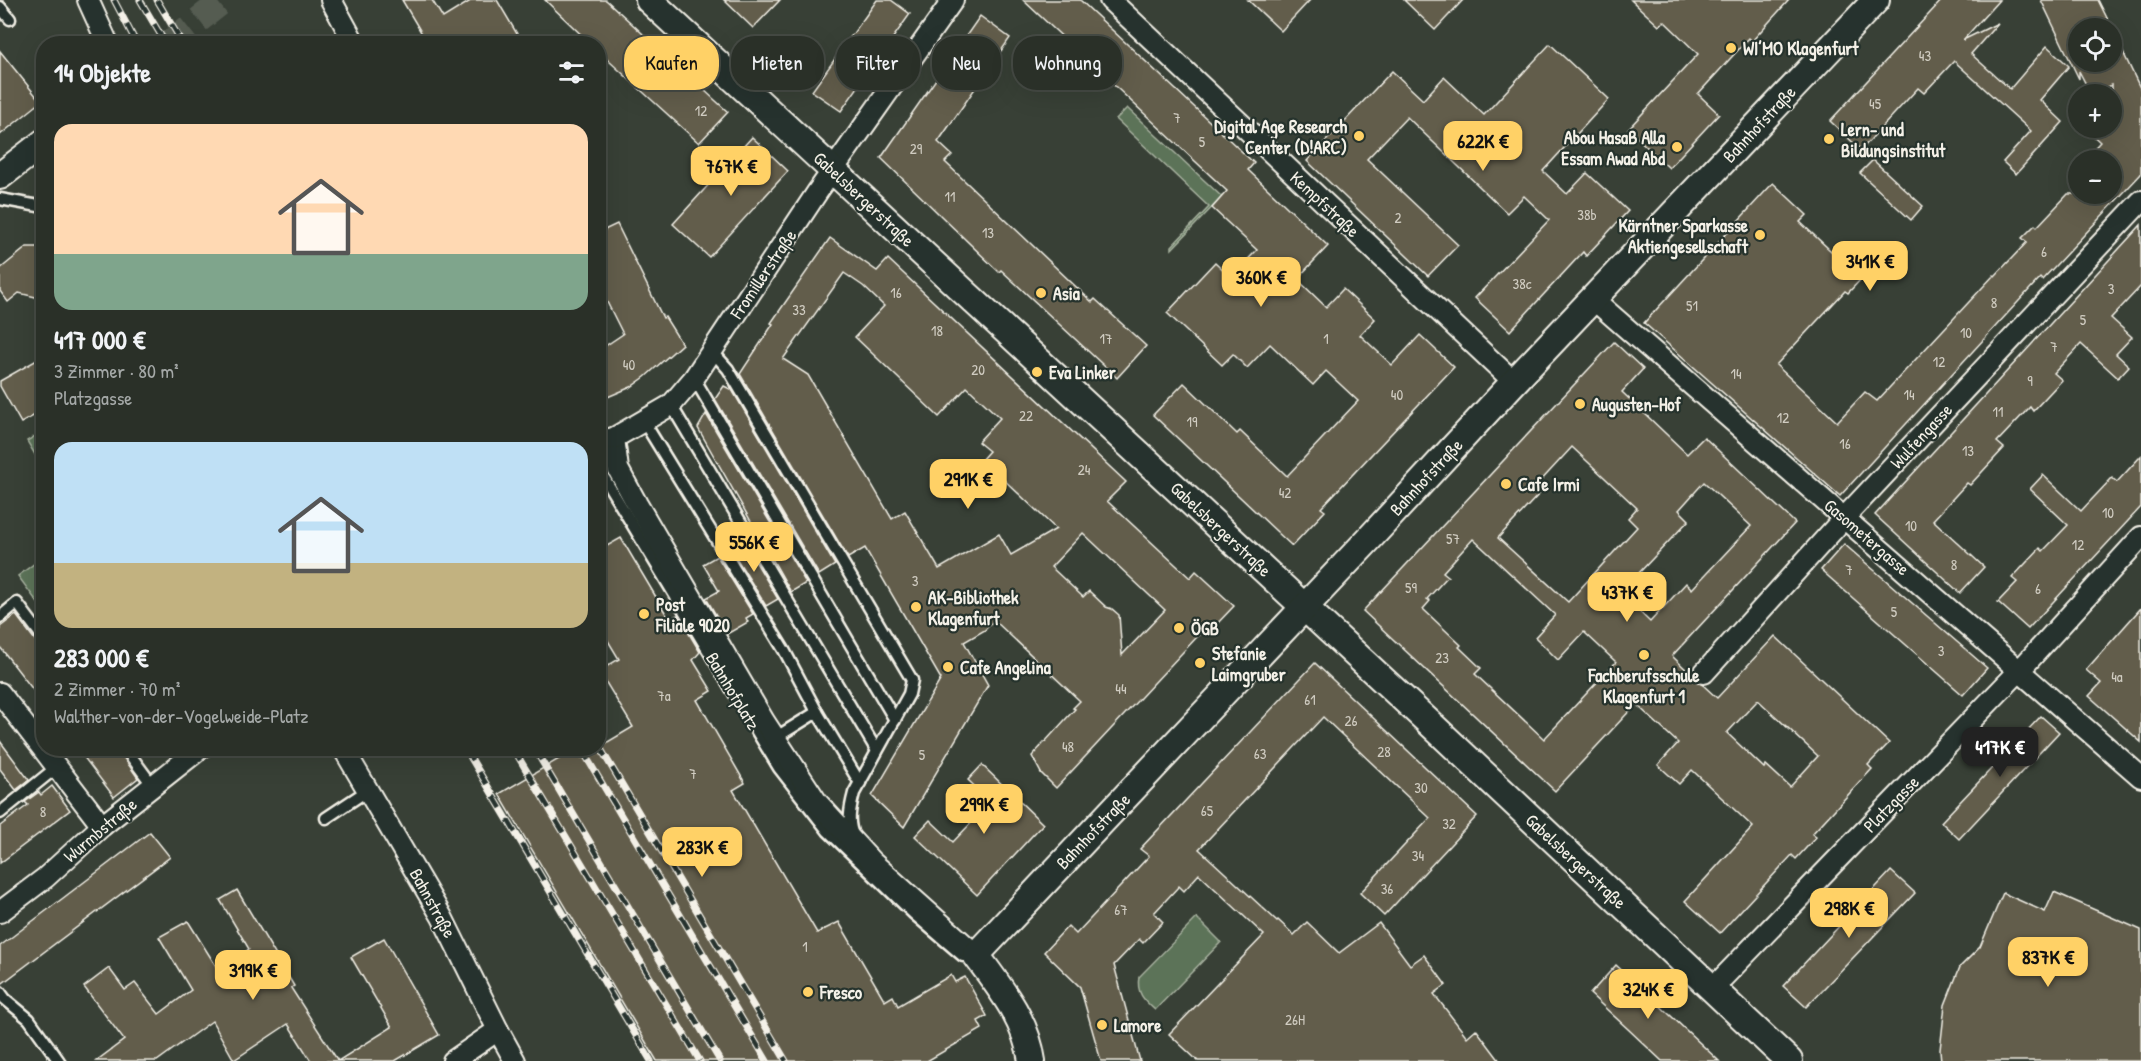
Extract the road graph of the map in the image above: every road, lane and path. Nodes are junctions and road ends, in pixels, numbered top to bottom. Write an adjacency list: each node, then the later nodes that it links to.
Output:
1 (88, 0): 9 (street)
2 (331, 0): 10 (street)
3 (649, 0): 12 (street, Gabelsbergerstraße)
4 (953, 0): 12 (street, Fromillerstraße)
5 (1110, 0): 20 (street, Kempfstraße)
6 (1876, 0): 17 (street, Bahnhofstraße)
7 (0, 7): 8 (lane)
8 (10, 19)
9 (104, 36)
10 (351, 36)
11 (36, 148): 13 (street)
12 (833, 170): 18 (street, Fromillerstraße); 26 (street, Gabelsbergerstraße)
13 (0, 176)
14 (0, 199): 16 (lane)
15 (2141, 201): 24 (street, Wulfengasse)
16 (36, 206)
17 (1593, 299): 20 (street, Bahnhofstraße); 24 (street, Gasometergasse)
18 (712, 351): 19 (street, Fromillerstraße); 33 (lane)
19 (694, 378): 21 (street, Fromillerstraße); 33 (lane)
20 (1514, 382): 26 (street, Bahnhofstraße)
21 (671, 405): 22 (street, Fromillerstraße); 36 (lane)
22 (644, 422): 23 (street, Fromillerstraße); 32 (lane)
23 (606, 440): 35 (street, Bahnhofplatz)
24 (1844, 518): 29 (street, Gasometergasse); 30 (street, Wulfengasse)
25 (2141, 537): 29 (street, Platzgasse)
26 (1304, 607): 52 (street, Bahnhofstraße); 53 (street, Gabelsbergerstraße)
27 (0, 617): 28 (lane)
28 (36, 628)
29 (2020, 670): 43 (street, Gasometergasse); 53 (street, Platzgasse)
30 (1704, 673)
31 (0, 693): 34 (street)
32 (817, 712): 35 (lane); 44 (lane)
33 (895, 720): 36 (lane)
34 (36, 740)
35 (772, 745): 41 (street, Bahnhofplatz)
36 (877, 751): 44 (lane)
37 (49, 756): 42 (street)
38 (131, 756): 45 (lane)
39 (191, 756): 45 (street, Wurmbstraße)
40 (348, 756): 46 (street, Bahnstraße)
41 (785, 765): 50 (street, Bahnhofplatz); 52 (lane)
42 (57, 767): 47 (lane); 49 (street)
43 (2141, 777)
44 (860, 783): 50 (lane)
45 (153, 786): 49 (street, Wurmbstraße)
46 (368, 790): 48 (lane); 55 (street, Bahnstraße)
47 (0, 813)
48 (326, 818)
49 (102, 826): 51 (street, Wurmbstraße)
50 (861, 851): 52 (street, Bahnhofplatz)
51 (0, 912)
52 (976, 955): 59 (street)
53 (1712, 989): 60 (street, Gabelsbergerstraße)
54 (0, 992): 56 (lane)
55 (498, 1030): 57 (street); 58 (street, Bahnstraße)
56 (59, 1061)
57 (453, 1061)
58 (515, 1061)
59 (1032, 1061)
60 (1789, 1061)

